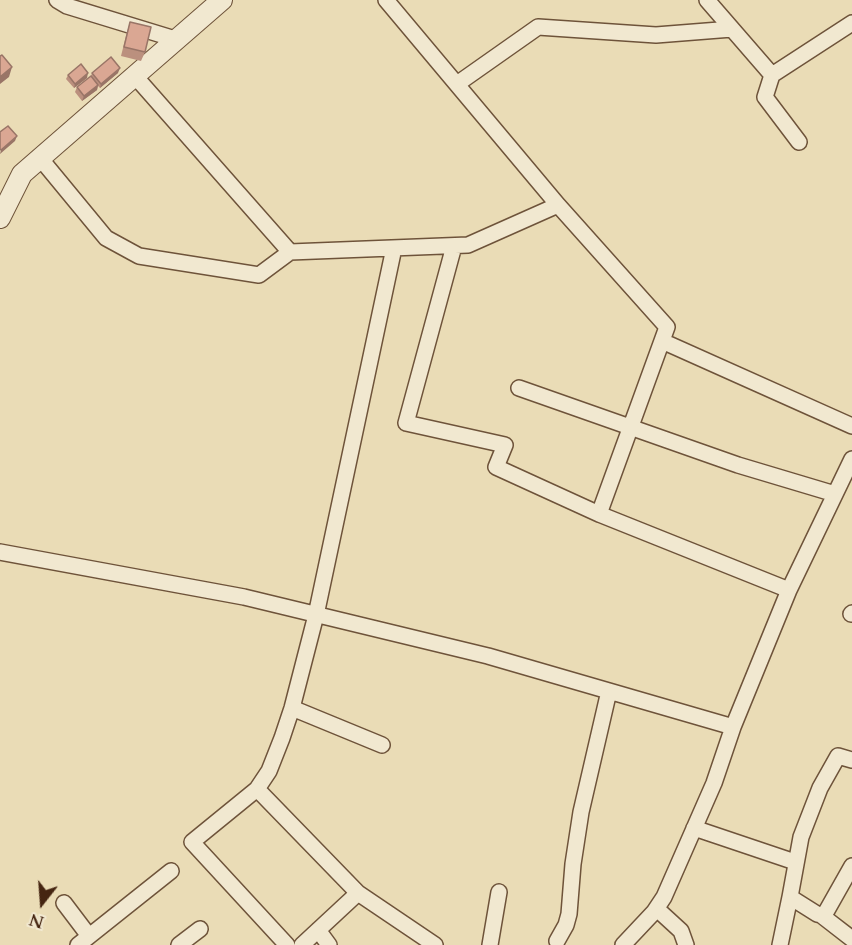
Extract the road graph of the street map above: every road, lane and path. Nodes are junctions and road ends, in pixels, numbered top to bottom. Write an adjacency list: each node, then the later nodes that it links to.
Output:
1 (57, 0): 7 (street)
2 (222, 0): 7 (street)
3 (386, 0): 10 (street)
4 (707, 0): 6 (street)
5 (852, 23): 9 (street)
6 (732, 29): 9 (street); 10 (street)
7 (175, 39): 8 (street)
8 (134, 75): 12 (street); 17 (street)
9 (772, 75): 11 (street)
10 (457, 84): 13 (street)
11 (799, 142)
12 (40, 158): 14 (street); 17 (street)
13 (558, 205): 15 (street); 18 (street)
14 (1, 214)
15 (454, 246): 16 (street); 24 (street)
16 (394, 248): 17 (street); 27 (street)
17 (290, 252)
18 (662, 341): 20 (street); 21 (street)
19 (519, 388): 21 (street)
20 (852, 426)
21 (630, 428): 23 (street); 24 (street)
22 (852, 459): 23 (street)
23 (835, 494): 26 (street)
24 (599, 514): 26 (street)
25 (0, 552): 27 (street)
26 (789, 590): 30 (street)
27 (316, 615): 28 (street); 29 (street)
28 (609, 691): 30 (street); 48 (street)
29 (292, 708): 31 (street); 33 (street)
30 (733, 728): 34 (street)
31 (382, 745)
32 (852, 760): 35 (street)
33 (257, 789): 39 (street); 50 (street)
34 (694, 828): 35 (street); 42 (street)
35 (795, 862): 40 (street)
36 (852, 867): 43 (street)
37 (171, 871): 47 (street)
38 (499, 892): 54 (street)
39 (358, 893): 45 (street); 53 (street)
40 (790, 897): 43 (street); 57 (street)
41 (64, 903): 47 (street)
42 (657, 909): 55 (street); 56 (street)
43 (821, 915): 46 (street)
44 (200, 929): 49 (street)
45 (318, 930): 51 (street); 52 (street)
46 (850, 939)
47 (83, 940)
48 (557, 941)
49 (179, 945)
50 (287, 945)
51 (302, 945)
52 (329, 945)
53 (435, 945)
54 (490, 945)
55 (623, 945)
56 (686, 945)
57 (780, 945)

